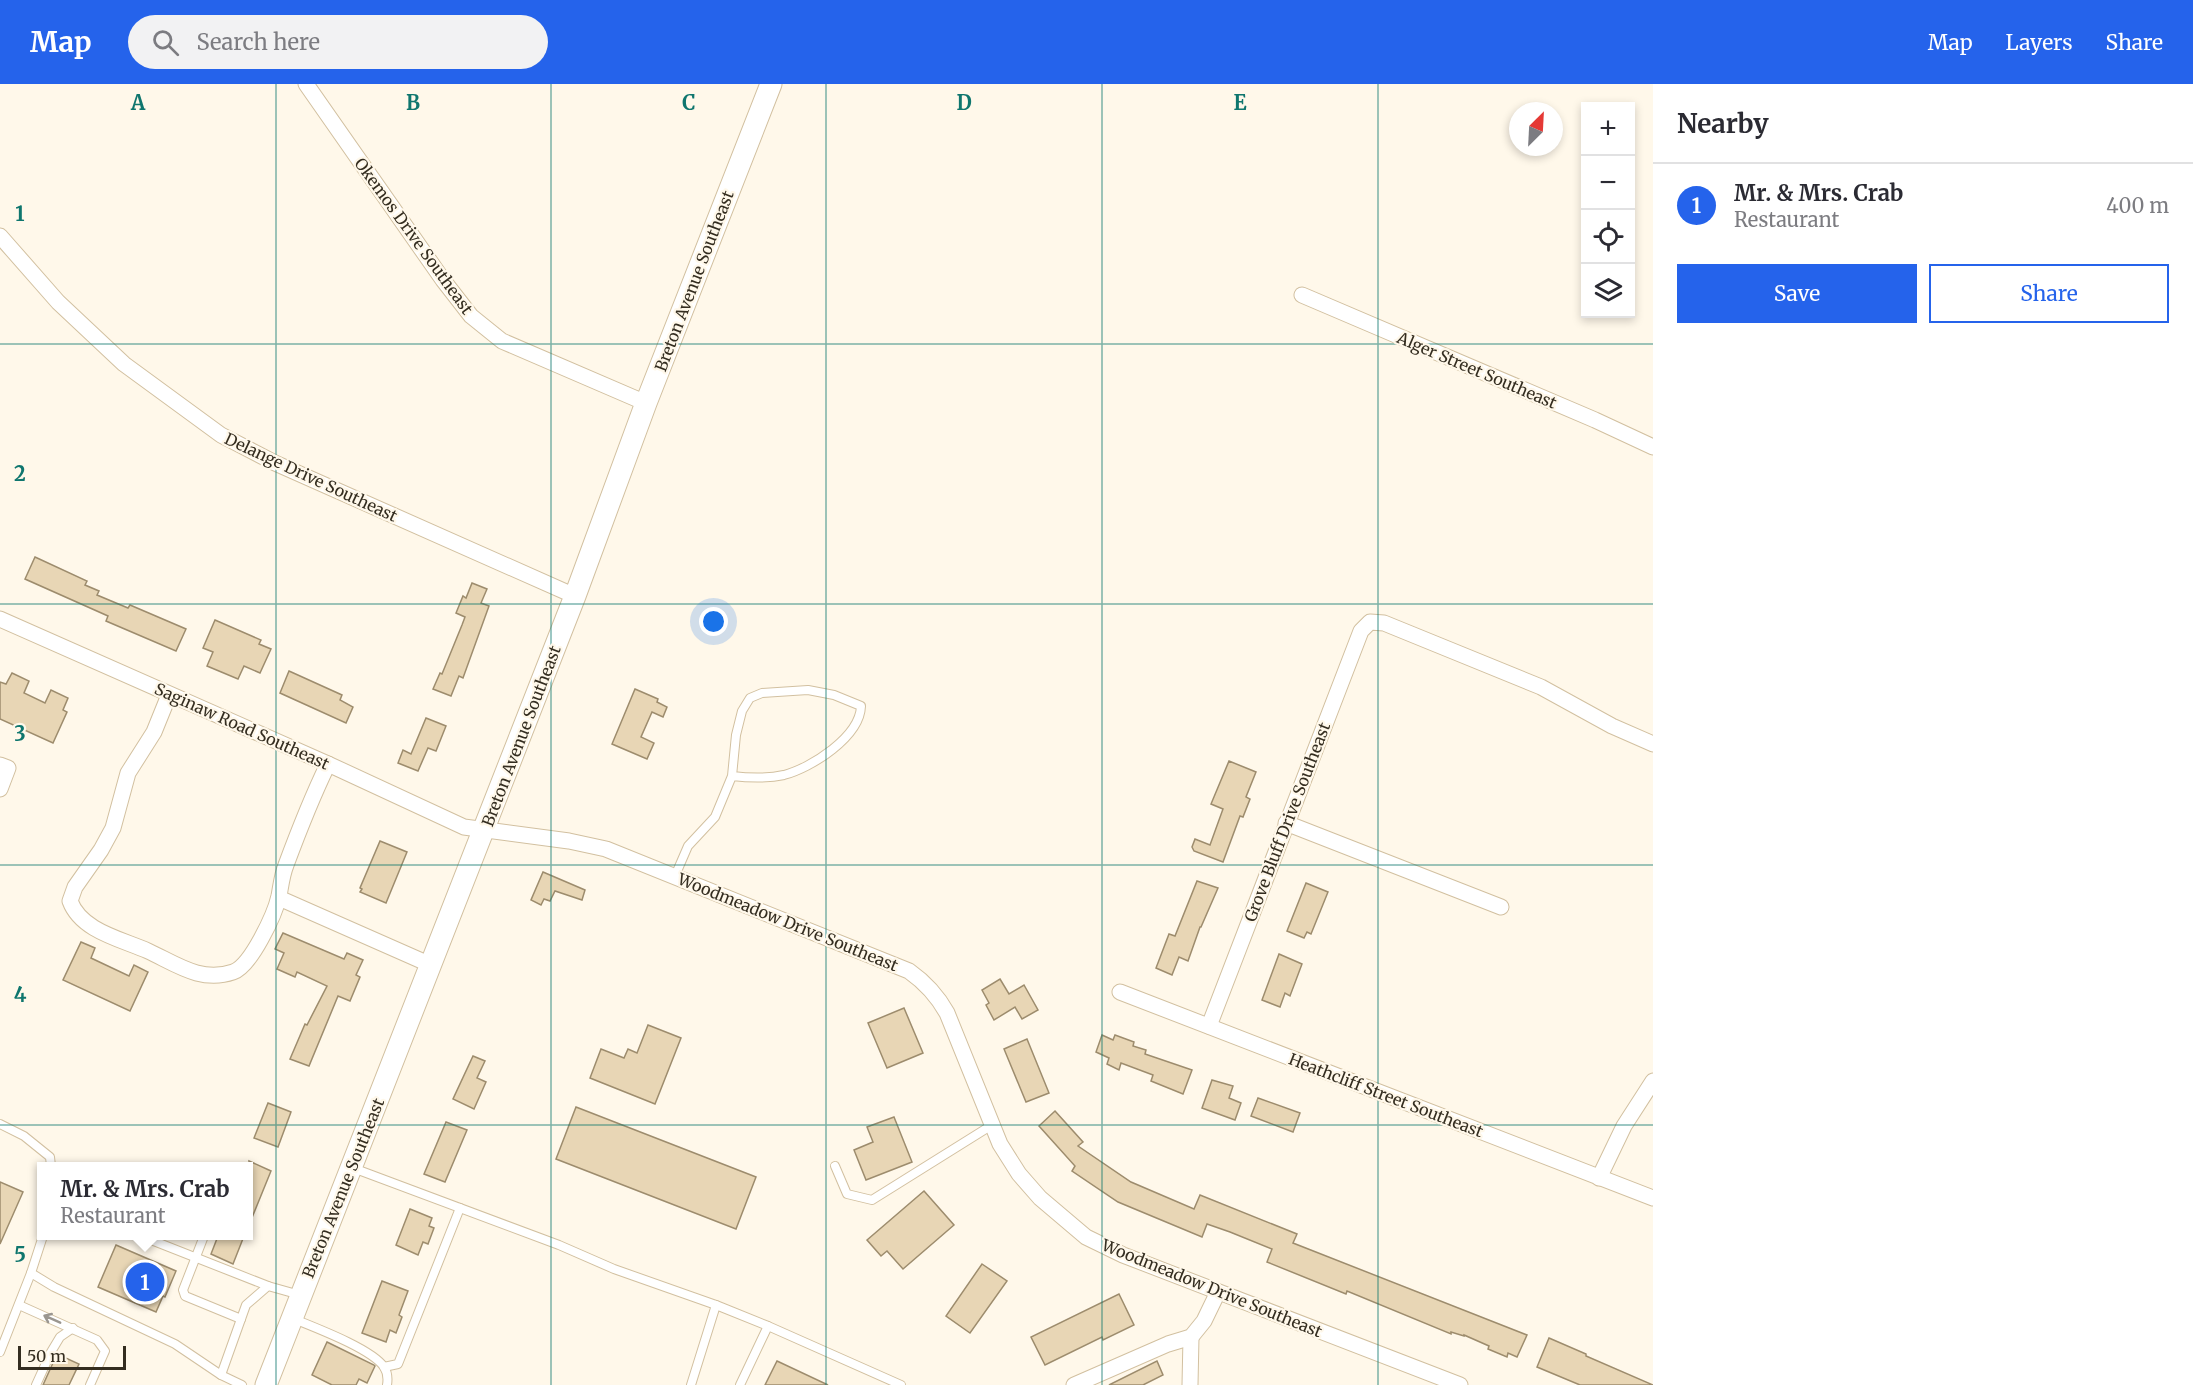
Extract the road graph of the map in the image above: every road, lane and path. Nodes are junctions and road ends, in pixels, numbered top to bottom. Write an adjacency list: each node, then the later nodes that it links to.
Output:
1 (306, 84): 5 (street, Okemos Drive Southeast)
2 (771, 84): 5 (main road, Breton Avenue Southeast)
3 (0, 236): 7 (street, Delange Drive Southeast)
4 (1302, 295): 6 (street, Alger Street Southeast)
5 (646, 403): 7 (main road, Breton Avenue Southeast)
6 (1653, 447)
7 (575, 596): 16 (main road, Breton Avenue Southeast)
8 (0, 620): 9 (street, Saginaw Road Southeast)
9 (169, 694): 11 (street, Saginaw Road Southeast); 18 (street)
10 (1653, 744): 15 (street, Grove Bluff Drive Southeast)
11 (328, 764): 16 (street, Saginaw Road Southeast); 18 (street)
12 (4, 767): 14 (street)
13 (732, 776): 13 (lane); 17 (lane)
14 (0, 789)
15 (1286, 823): 19 (street); 22 (street, Grove Bluff Drive Southeast)
16 (484, 831): 17 (street, Woodmeadow Drive Southeast); 20 (main road, Breton Avenue Southeast)
17 (675, 876): 25 (street, Woodmeadow Drive Southeast)
18 (279, 898): 20 (street)
19 (1501, 907)
20 (431, 965): 28 (main road, Breton Avenue Southeast)
21 (1120, 992): 22 (street, Heathcliff Street Southeast)
22 (1209, 1026): 29 (street, Heathcliff Street Southeast)
23 (1653, 1081): 29 (street)
24 (0, 1124): 26 (lane)
25 (992, 1125): 27 (lane); 38 (street, Woodmeadow Drive Southeast)
26 (50, 1162)
27 (835, 1166)
28 (352, 1167): 31 (lane); 39 (main road, Breton Avenue Southeast)
29 (1599, 1178): 30 (street, Heathcliff Street Southeast)
30 (1653, 1198)
31 (460, 1208): 41 (lane); 48 (lane)
32 (43, 1240): 36 (lane)
33 (151, 1240): 35 (lane)
34 (203, 1240): 35 (lane)
35 (196, 1259): 37 (lane); 43 (lane)
36 (31, 1273): 40 (lane); 49 (lane)
37 (268, 1286): 39 (lane); 43 (lane)
38 (1218, 1292): 46 (street); 60 (street, Woodmeadow Drive Southeast)
39 (301, 1296): 42 (main road, Breton Avenue Southeast)
40 (20, 1305): 45 (lane, one-way to 40); 47 (lane)
41 (716, 1305): 44 (lane); 55 (lane)
42 (292, 1318): 48 (lane); 53 (main road, Breton Avenue Southeast)
43 (241, 1319): 49 (lane)
44 (768, 1326): 56 (lane); 57 (lane)
45 (73, 1328): 50 (lane); 51 (lane)
46 (1191, 1337): 58 (street); 59 (street)
47 (0, 1352)
48 (384, 1367): 54 (lane)
49 (221, 1375): 52 (lane)
50 (36, 1385)
51 (90, 1385)
52 (242, 1385)
53 (266, 1385)
54 (387, 1385)
55 (691, 1385)
56 (740, 1385)
57 (901, 1385)
58 (1074, 1385)
59 (1190, 1385)
60 (1460, 1385)

